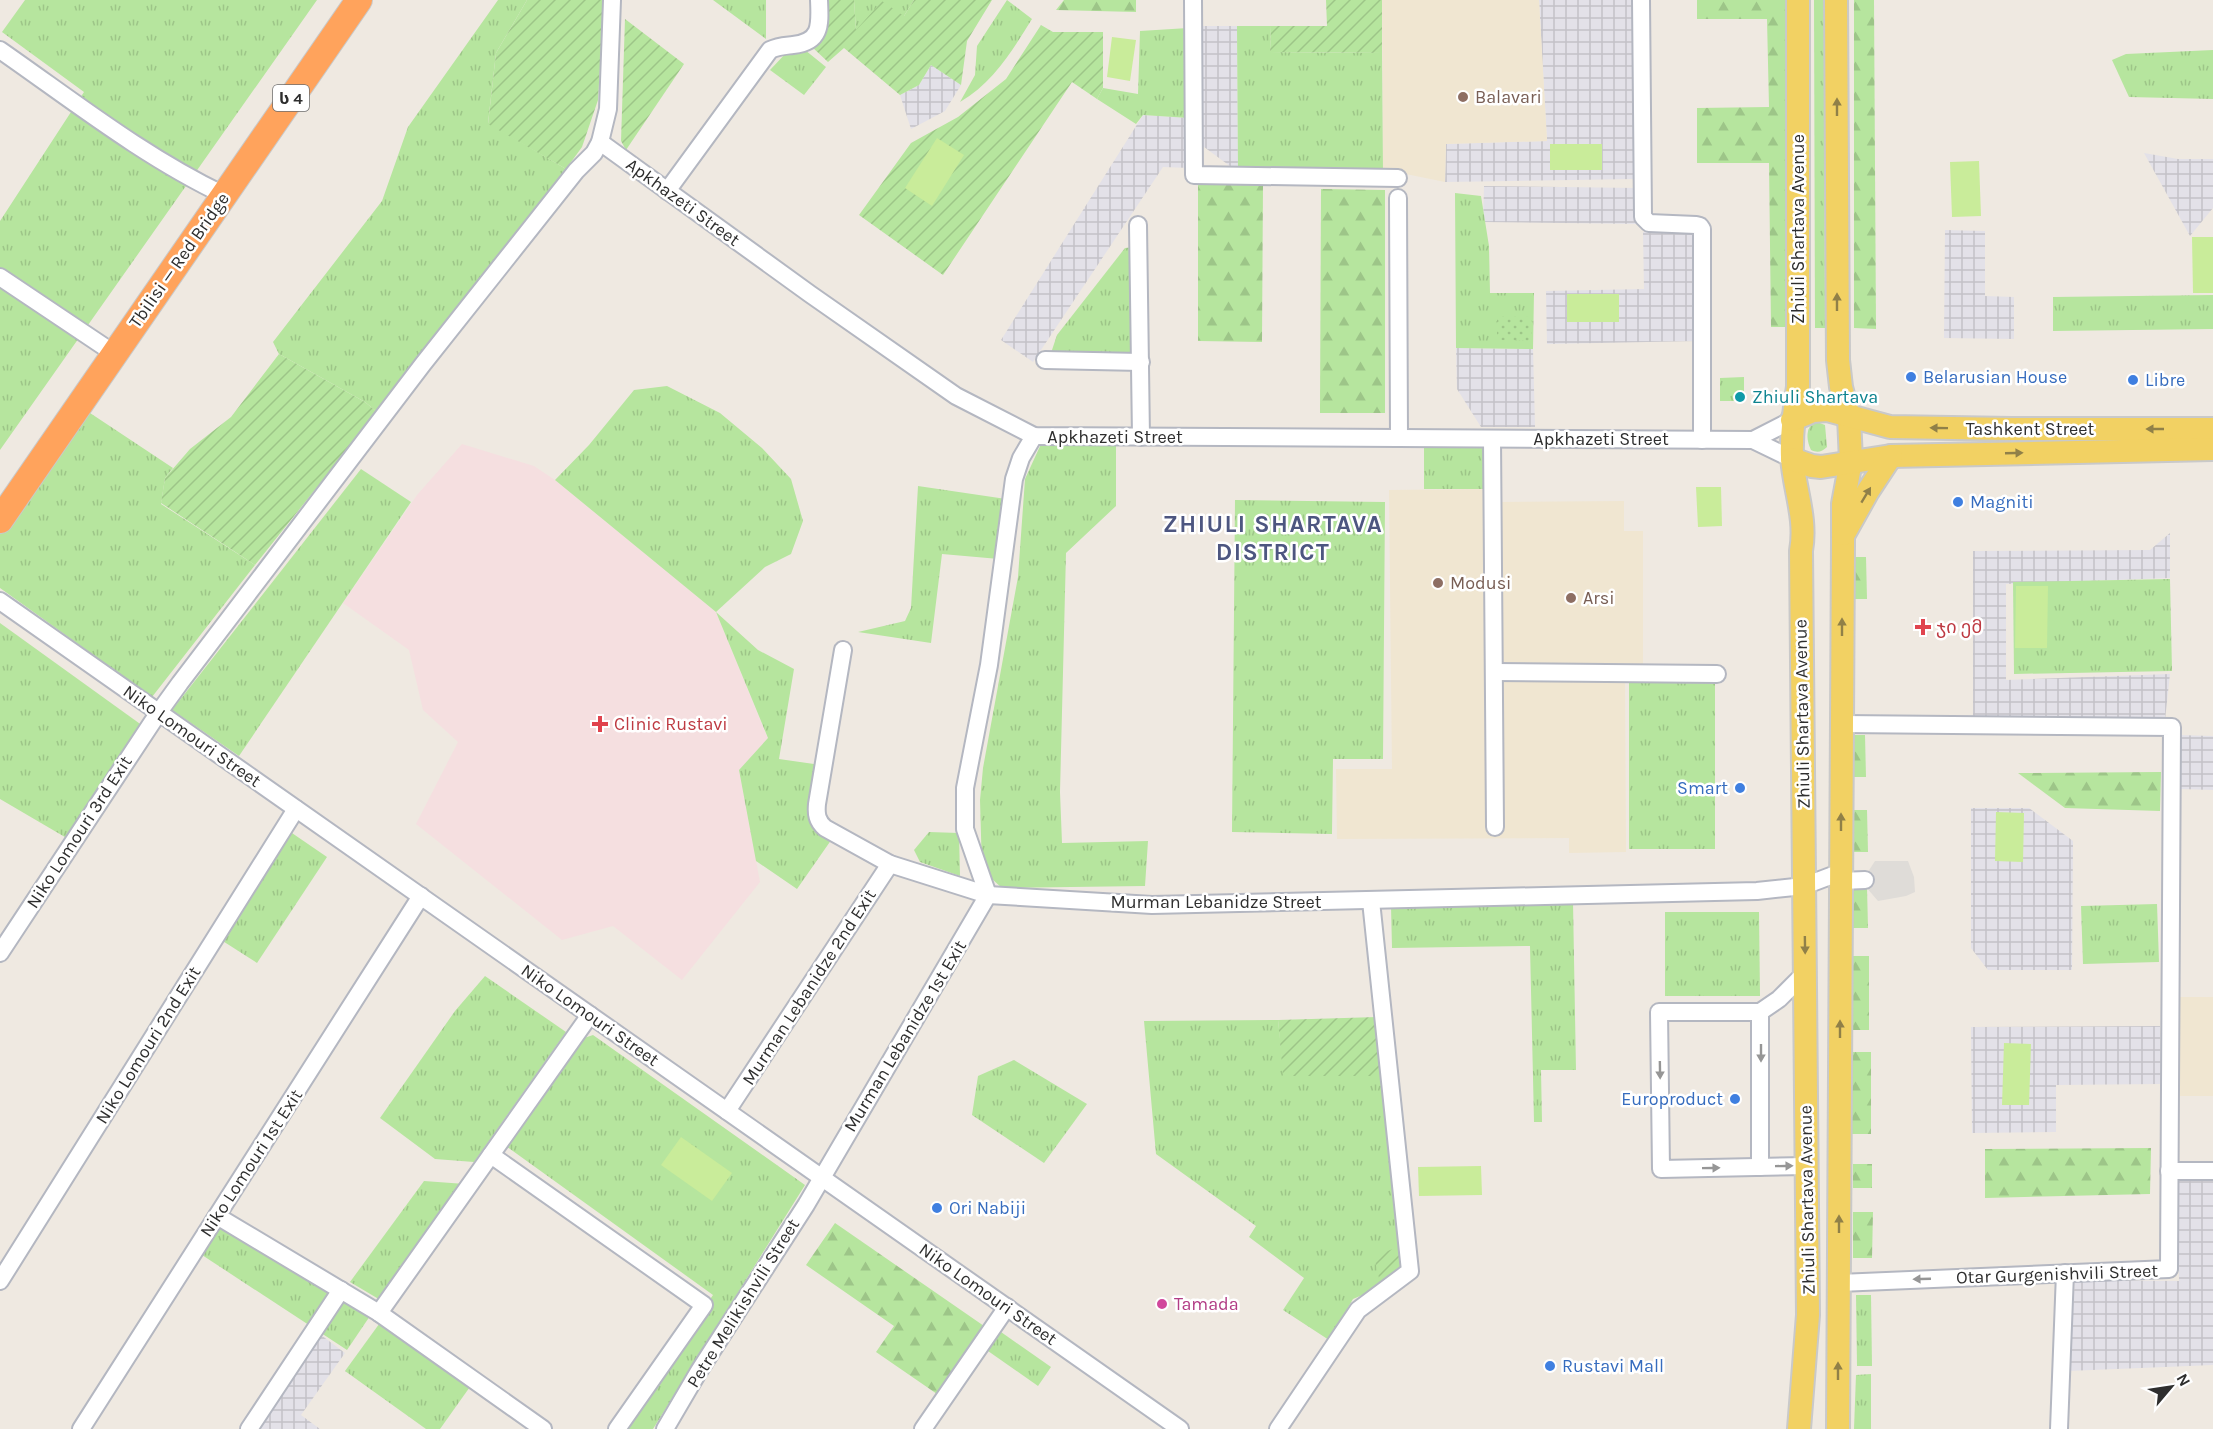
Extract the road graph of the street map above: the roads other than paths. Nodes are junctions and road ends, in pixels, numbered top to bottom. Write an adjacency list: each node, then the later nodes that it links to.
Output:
1 (359, 0): 12 (highway, Tbilisi — Red Bridge / ს 4)
2 (612, 0): 9 (street)
3 (819, 0): 11 (street)
4 (1193, 0): 10 (street)
5 (1641, 0): 26 (street)
6 (1798, 0): 20 (main road, Zhiuli Shartava Avenue)
7 (1836, 0): 19 (main road, Zhiuli Shartava Avenue, one-way to 7)
8 (0, 50): 12 (street)
9 (600, 142): 11 (street, Apkhazeti Street); 38 (street, Niko Lomouri 3rd Exit)
10 (1398, 178)
11 (667, 191): 22 (street, Apkhazeti Street)
12 (224, 195): 16 (highway, Tbilisi — Red Bridge / ს 4)
13 (1398, 198): 24 (street)
14 (1138, 225): 18 (street)
15 (0, 277): 16 (street)
16 (115, 354): 32 (highway, Tbilisi — Red Bridge / ს 4)
17 (1045, 360): 18 (street)
18 (1141, 362): 23 (street)
19 (1849, 417): 20 (main road); 21 (main road, Tashkent Street, one-way to 19); 31 (main road, Zhiuli Shartava Avenue)
20 (1792, 420): 27 (street, Apkhazeti Street); 30 (main road, Zhiuli Shartava Avenue)
21 (2213, 429)
22 (1034, 436): 23 (street, Apkhazeti Street); 46 (street)
23 (1141, 437): 24 (street, Apkhazeti Street)
24 (1399, 438): 25 (street, Apkhazeti Street)
25 (1492, 439): 26 (street, Apkhazeti Street); 36 (street)
26 (1702, 440): 27 (street, Apkhazeti Street)
27 (1753, 440): 30 (street, Apkhazeti Street)
28 (2213, 448): 29 (main road, Tashkent Street, one-way to 28)
29 (1892, 456): 31 (main road, Tashkent Street); 33 (main road, one-way to 29)
30 (1792, 459): 31 (main road); 45 (main road, Zhiuli Shartava Avenue)
31 (1851, 461): 33 (main road, Zhiuli Shartava Avenue)
32 (0, 520)
33 (1843, 535): 39 (main road, Zhiuli Shartava Avenue, one-way to 33)
34 (0, 601): 38 (street, Niko Lomouri Street)
35 (843, 650): 42 (street, Murman Lebanidze Street)
36 (1494, 672): 37 (street); 41 (street)
37 (1717, 674)
38 (159, 712): 40 (street, Niko Lomouri Street); 49 (street, Niko Lomouri 3rd Exit)
39 (1842, 724): 43 (main road, Zhiuli Shartava Avenue, one-way to 39); 58 (street)
40 (296, 809): 47 (street, Niko Lomouri Street); 62 (street, Niko Lomouri 2nd Exit)
41 (1495, 827)
42 (890, 864): 46 (street, Murman Lebanidze Street); 53 (street, Murman Lebanidze 2nd Exit)
43 (1841, 877): 44 (street, Murman Lebanidze Street); 45 (street, Murman Lebanidze Street); 63 (main road, Zhiuli Shartava Avenue, one-way to 43)
44 (1865, 880)
45 (1804, 886): 48 (street, Murman Lebanidze Street); 50 (main road, Zhiuli Shartava Avenue, one-way to 50)
46 (988, 895): 48 (street, Murman Lebanidze Street); 59 (street, Murman Lebanidze 1st Exit)
47 (421, 896): 52 (street, Niko Lomouri Street); 60 (street, Niko Lomouri 1st Exit)
48 (1371, 902): 74 (street)
49 (0, 953)
50 (1805, 973): 51 (street); 55 (main road, Zhiuli Shartava Avenue)
51 (1761, 1012): 56 (street, one-way to 56); 56 (street, one-way to 56)
52 (590, 1015): 53 (street, Niko Lomouri Street); 54 (street)
53 (727, 1111): 59 (street, Niko Lomouri Street)
54 (491, 1155): 66 (street); 70 (street)
55 (1807, 1166): 56 (street, one-way to 55); 75 (main road, Zhiuli Shartava Avenue)
56 (1760, 1167)
57 (2213, 1171): 58 (street)
58 (2169, 1172): 61 (street, Otar Gurgenishvili Street)
59 (821, 1178): 65 (street, Niko Lomouri Street); 71 (street, Petre Melikishvili Street)
60 (217, 1216): 64 (street); 67 (street, Niko Lomouri 1st Exit)
61 (2065, 1273): 63 (street, Otar Gurgenishvili Street, one-way to 63); 77 (street)
62 (0, 1281)
63 (1839, 1282): 76 (main road, Zhiuli Shartava Avenue, one-way to 63)
64 (341, 1290): 66 (street); 68 (street)
65 (1007, 1308): 72 (street); 73 (street, Niko Lomouri Street)
66 (379, 1313): 69 (street)
67 (81, 1429)
68 (249, 1429)
69 (543, 1429)
70 (617, 1429)
71 (665, 1429)
72 (923, 1429)
73 (1180, 1429)
74 (1278, 1429)
75 (1800, 1429)
76 (1838, 1429)
77 (2059, 1429)

